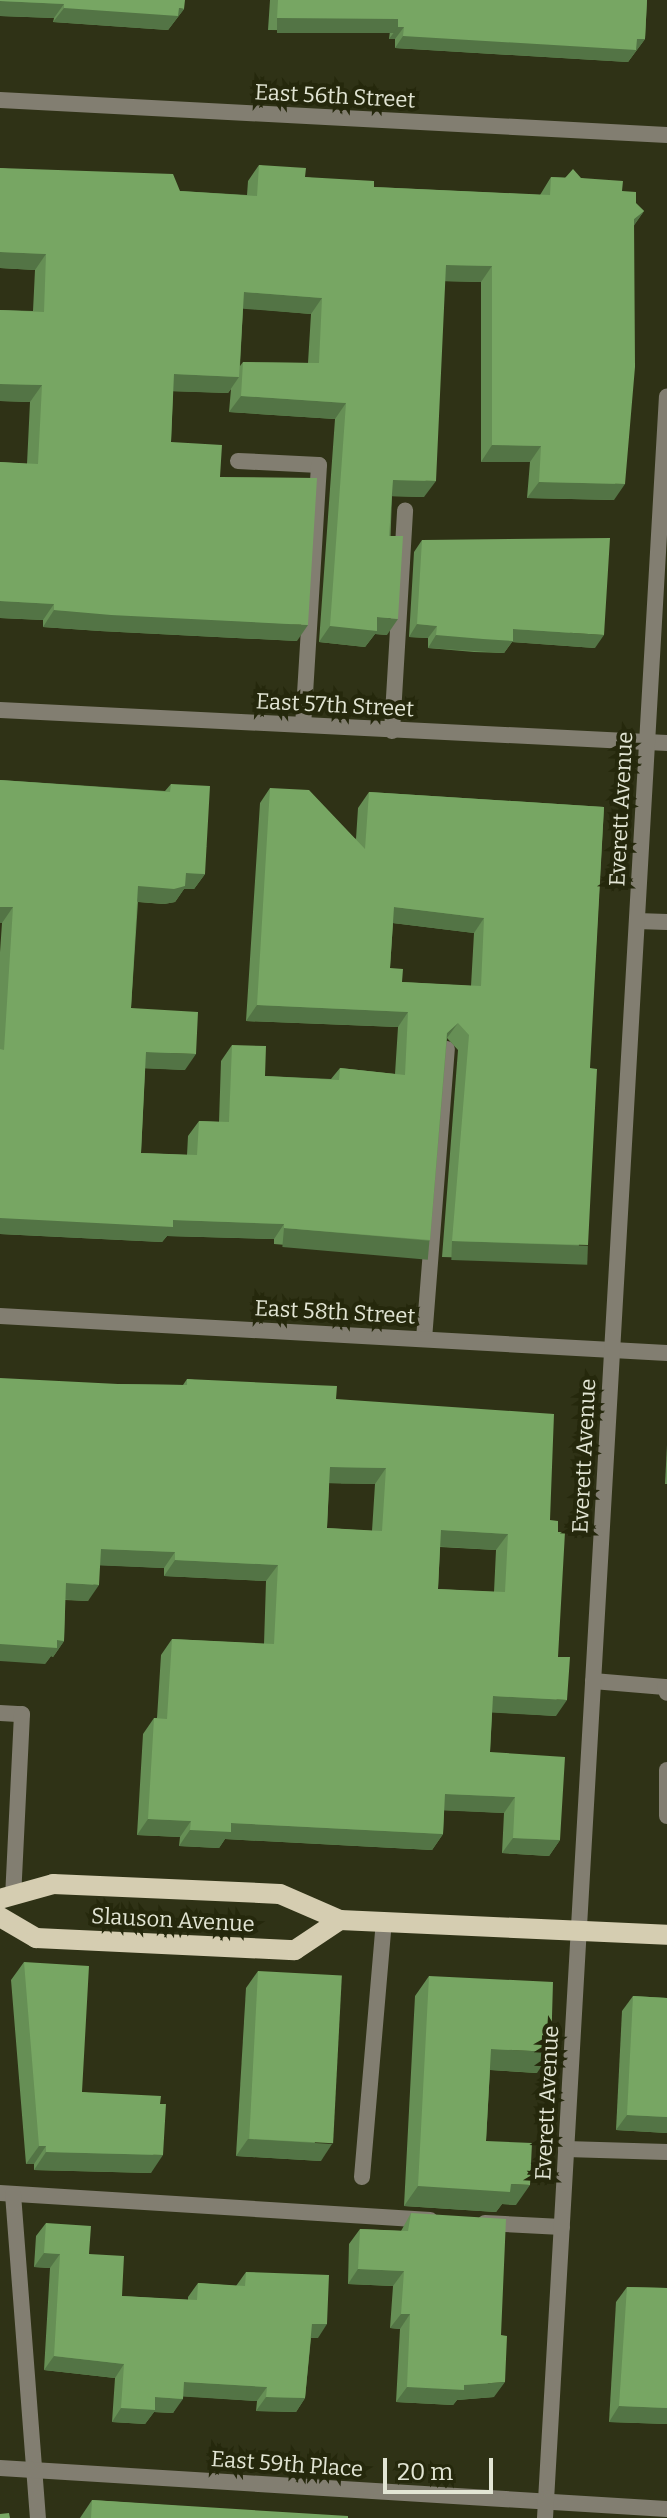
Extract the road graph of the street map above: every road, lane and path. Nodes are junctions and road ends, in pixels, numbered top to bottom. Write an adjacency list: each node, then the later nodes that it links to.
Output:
1 (0, 100): 2 (street, East 56th Street)
2 (667, 135)
3 (667, 397): 9 (street, Everett Avenue)
4 (238, 461): 7 (street)
5 (405, 510): 8 (street)
6 (0, 710): 7 (street, East 57th Street)
7 (303, 725): 8 (street, East 57th Street)
8 (392, 731): 9 (street, East 57th Street)
9 (647, 741): 10 (street, East 57th Street); 11 (street, Everett Avenue)
10 (667, 743)
11 (637, 921): 12 (street); 16 (street, Everett Avenue)
12 (667, 922)
13 (447, 1049): 15 (street)
14 (0, 1316): 15 (street, East 58th Street)
15 (424, 1339): 16 (street, East 58th Street)
16 (612, 1350): 17 (street, East 58th Street); 18 (street, Everett Avenue)
17 (667, 1353)
18 (593, 1681): 19 (street); 27 (street, Everett Avenue)
19 (667, 1693)
20 (0, 1713): 23 (street)
21 (667, 1770): 22 (street)
22 (667, 1816)
23 (6, 1897): 25 (main road, Slauson Avenue)
24 (0, 1917): 25 (main road, Slauson Avenue)
25 (340, 1920): 26 (main road, Slauson Avenue)
26 (384, 1922): 27 (main road, Slauson Avenue); 31 (street)
27 (579, 1931): 28 (main road, Slauson Avenue); 29 (street, Everett Avenue)
28 (667, 1935)
29 (566, 2149): 30 (street); 33 (street, Everett Avenue)
30 (667, 2152)
31 (362, 2177)
32 (6, 2194): 33 (street); 35 (street)
33 (562, 2227): 37 (street, Everett Avenue)
34 (0, 2468): 35 (street, East 59th Place)
35 (34, 2470): 37 (street, East 59th Place); 38 (street)
36 (667, 2509): 37 (street, East 59th Place)
37 (546, 2511)
38 (38, 2518)

